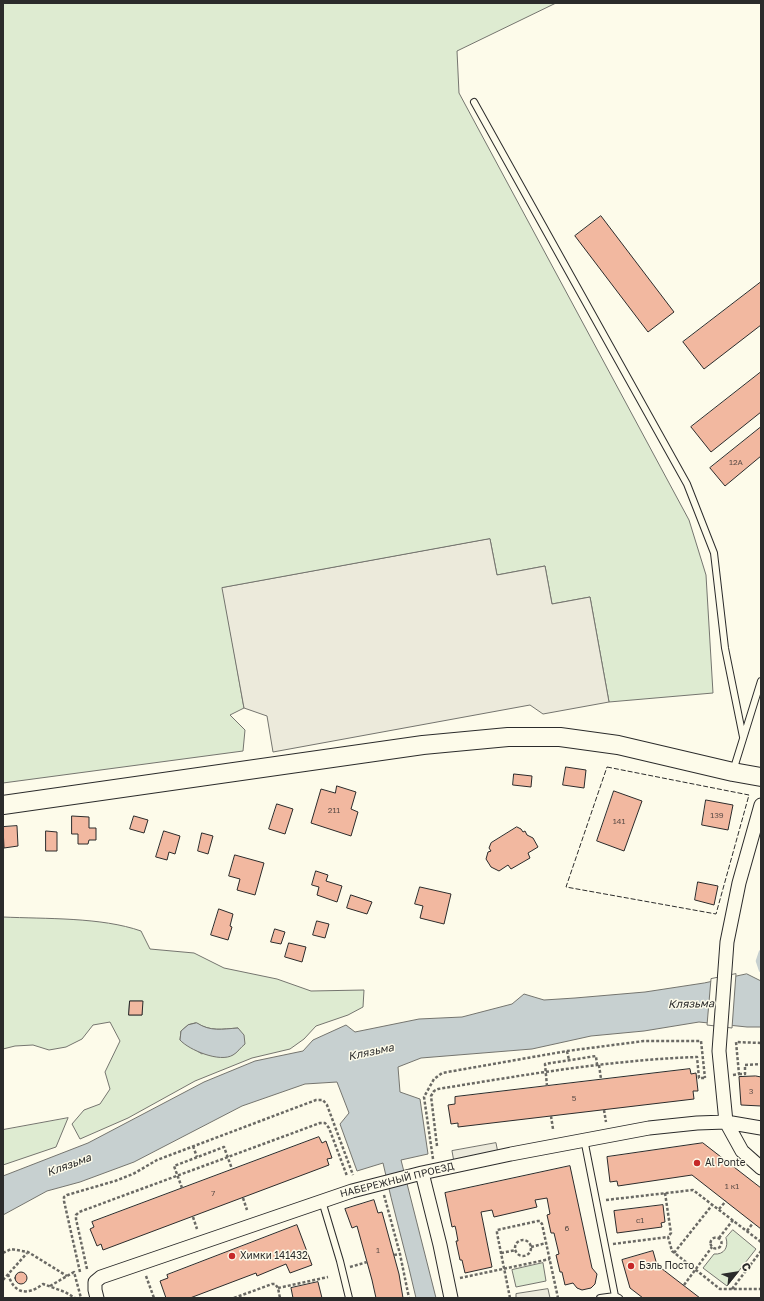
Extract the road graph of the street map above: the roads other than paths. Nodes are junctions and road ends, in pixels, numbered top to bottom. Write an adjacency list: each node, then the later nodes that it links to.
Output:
1 (474, 102): 3 (lane)
2 (761, 681): 3 (lane)
3 (743, 737): 4 (lane)
4 (733, 772): 5 (street); 6 (street)
5 (761, 777)
6 (3, 805)
7 (761, 805): 8 (street)
8 (726, 1122): 9 (street, НАБЕРЕЖНЫЙ ПРОЕЗД); 10 (street, НАБЕРЕЖНЫЙ ПРОЕЗД); 11 (street)
9 (761, 1128)
10 (584, 1139): 12 (street, НАБЕРЕЖНЫЙ ПРОЕЗД); 14 (lane)
11 (761, 1168)
12 (422, 1173): 13 (street, НАБЕРЕЖНЫЙ ПРОЕЗД); 17 (street)
13 (322, 1201): 15 (street, НАБЕРЕЖНЫЙ ПРОЕЗД); 16 (lane)
14 (617, 1297): 18 (lane)
15 (97, 1298)
16 (349, 1298)
17 (451, 1298)
18 (600, 1298)

